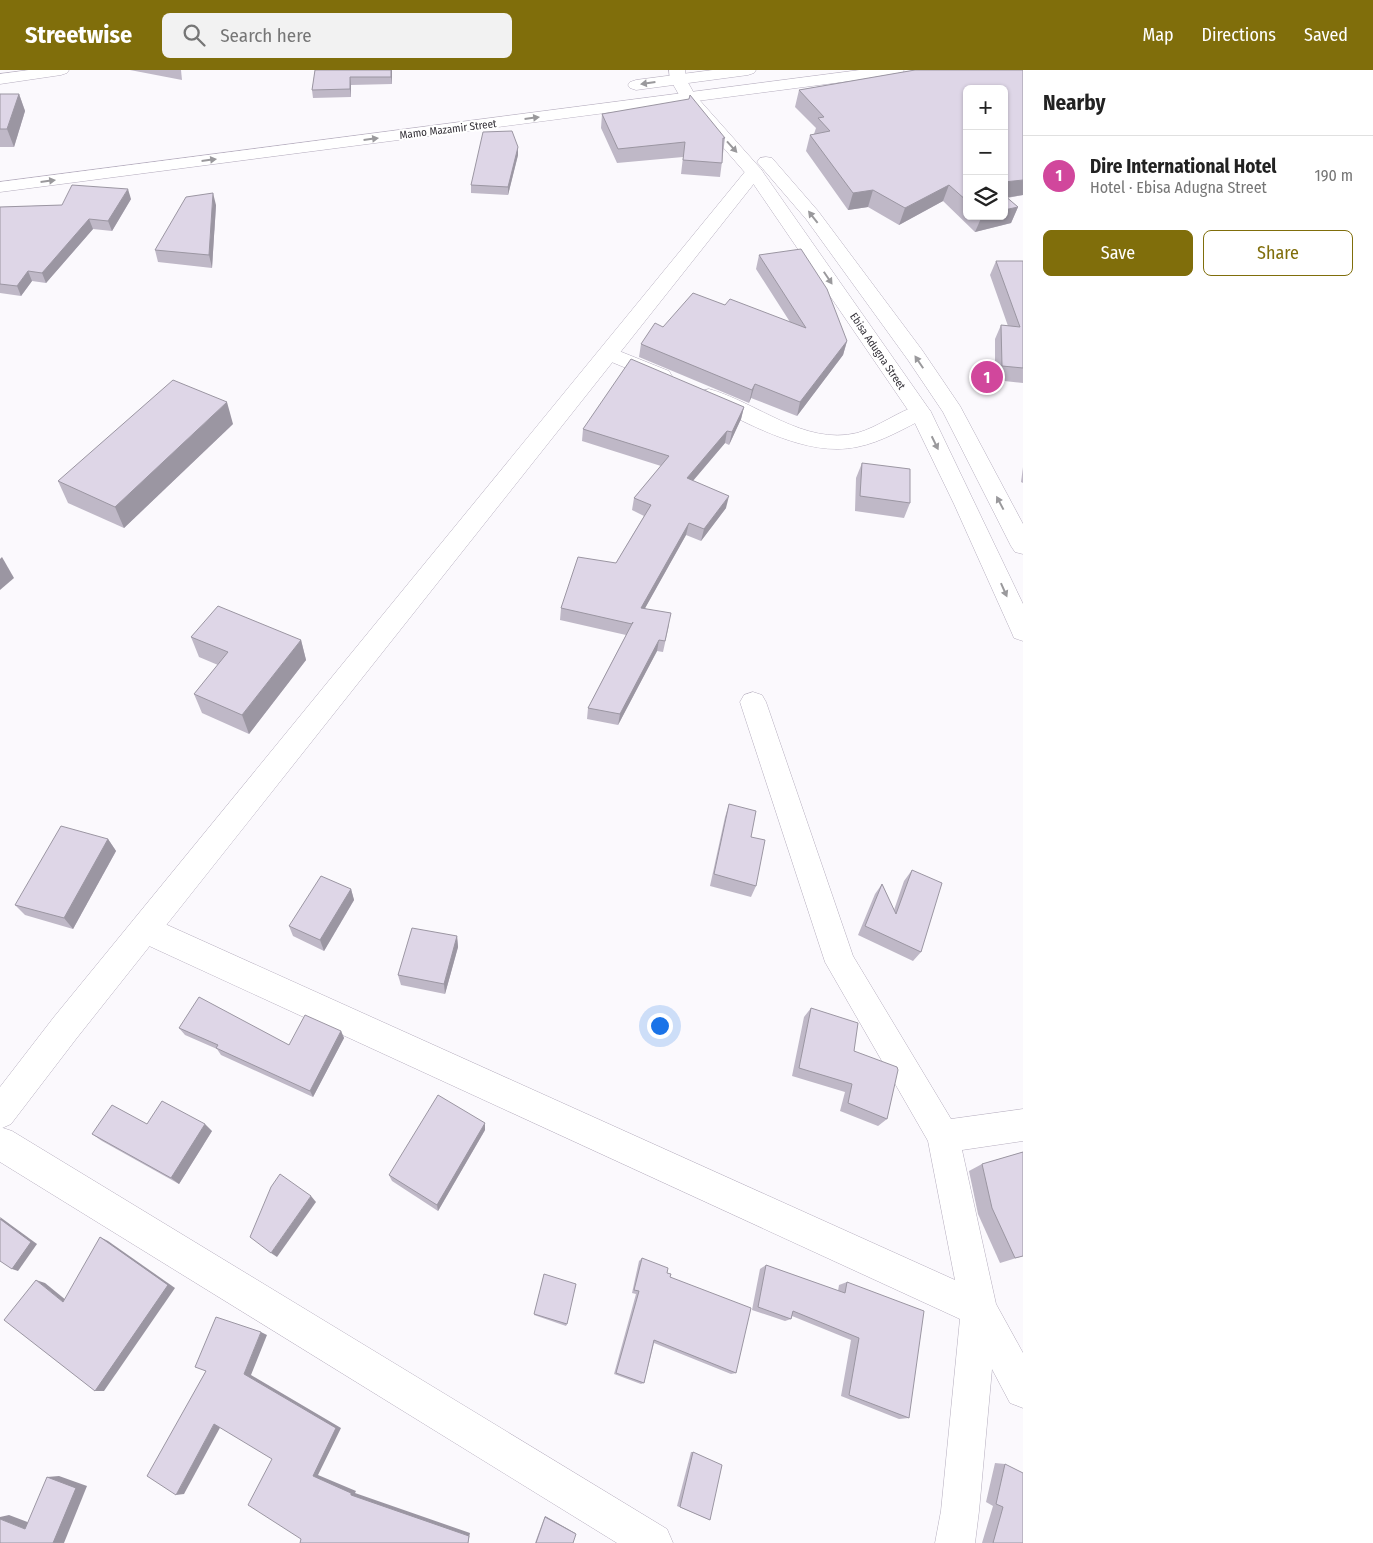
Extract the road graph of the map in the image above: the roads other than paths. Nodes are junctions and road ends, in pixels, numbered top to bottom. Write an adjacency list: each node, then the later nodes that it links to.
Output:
1 (61, 70): 6 (street)
2 (748, 70): 4 (street)
3 (896, 70): 8 (street, Mamo Mazamir Street)
4 (698, 74): 5 (street); 8 (street, Ebisa Adugna Street)
5 (677, 75): 7 (street, one-way to 7); 9 (street, Ebisa Adugna Street)
6 (0, 79)
7 (619, 87)
8 (709, 95): 9 (street, Mamo Mazamir Street); 14 (street, Ebisa Adugna Street, one-way to 8)
9 (688, 97): 10 (street, Ebisa Adugna Street, one-way to 10); 11 (street, Mamo Mazamir Street, one-way to 9)
10 (754, 172): 12 (street); 13 (street, Ebisa Adugna Street, one-way to 13)
11 (0, 187)
12 (609, 353): 13 (street); 17 (street)
13 (920, 412): 15 (street, Ebisa Adugna Street, one-way to 15)
14 (1023, 546)
15 (1023, 632)
16 (753, 702): 20 (street)
17 (144, 929): 18 (street); 22 (street)
18 (0, 1113)
19 (1023, 1125): 20 (street)
20 (943, 1136): 22 (street)
21 (0, 1143): 24 (street)
22 (979, 1309): 23 (street); 25 (street)
23 (1023, 1390)
24 (653, 1543)
25 (955, 1543)

